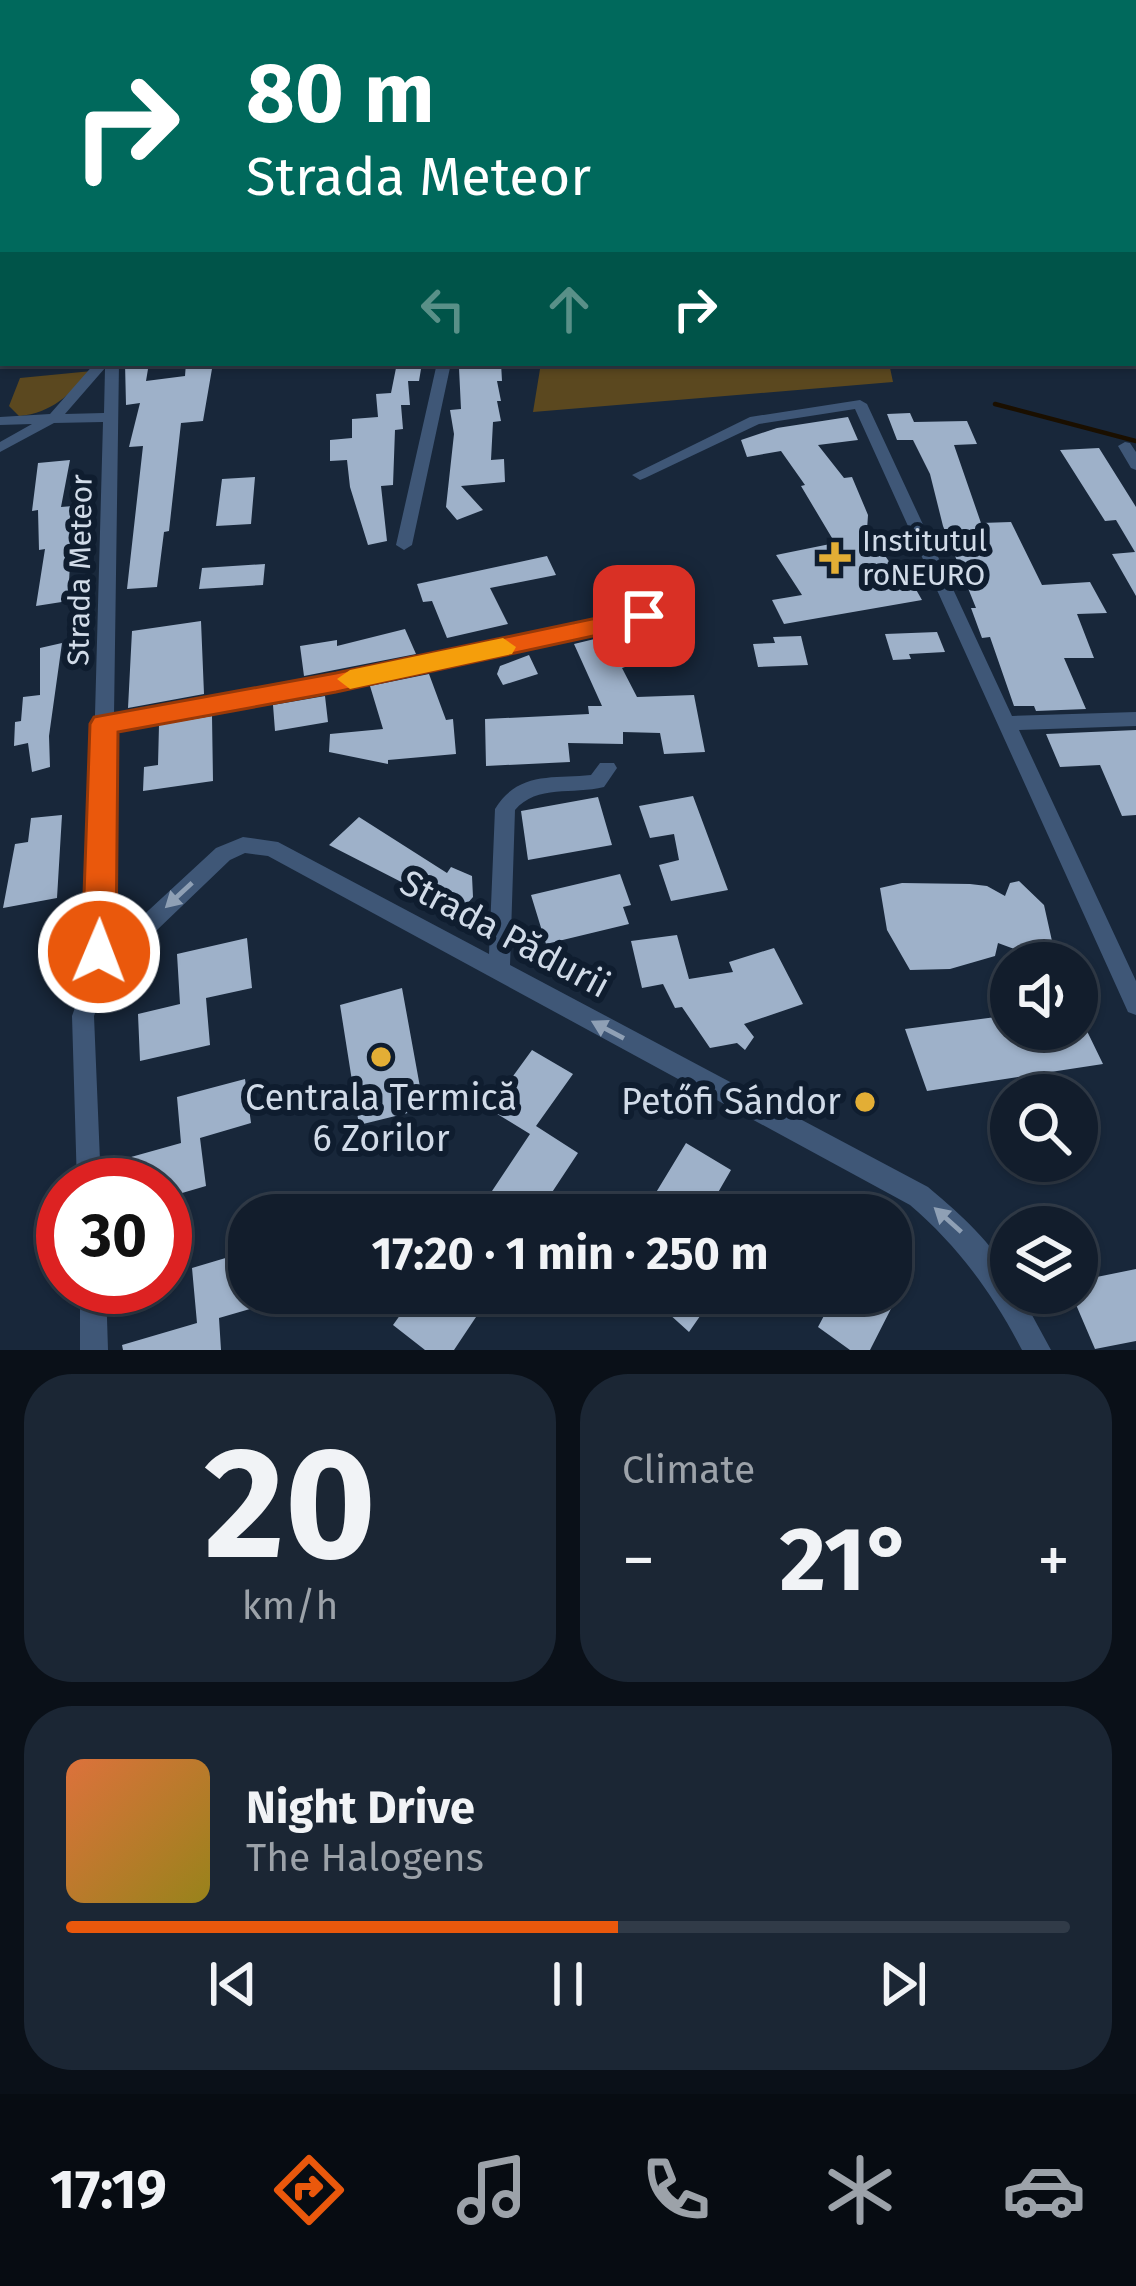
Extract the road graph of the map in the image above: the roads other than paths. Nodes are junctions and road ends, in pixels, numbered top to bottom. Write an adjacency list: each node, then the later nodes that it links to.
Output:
1 (99, 366): 4 (street)
2 (112, 366): 5 (street, Strada Meteor)
3 (443, 366): 11 (street)
4 (55, 417): 5 (street); 6 (street); 8 (street)
5 (109, 417): 15 (street, Strada Meteor)
6 (0, 421)
7 (1125, 446): 9 (street)
8 (0, 448)
9 (1136, 465)
10 (640, 475): 14 (street)
11 (404, 544)
12 (644, 616): 15 (street)
13 (1136, 719): 14 (street)
14 (1005, 723): 19 (street)
15 (104, 724): 17 (street, Strada Meteor)
16 (608, 768): 18 (street)
17 (99, 971): 18 (street, Strada Pădurii, one-way to 17); 20 (street)
18 (499, 973): 23 (street, Strada Pădurii, one-way to 18)
19 (1136, 1005)
20 (88, 1158)
21 (93, 1314): 22 (street)
22 (94, 1350)
23 (1037, 1350)

